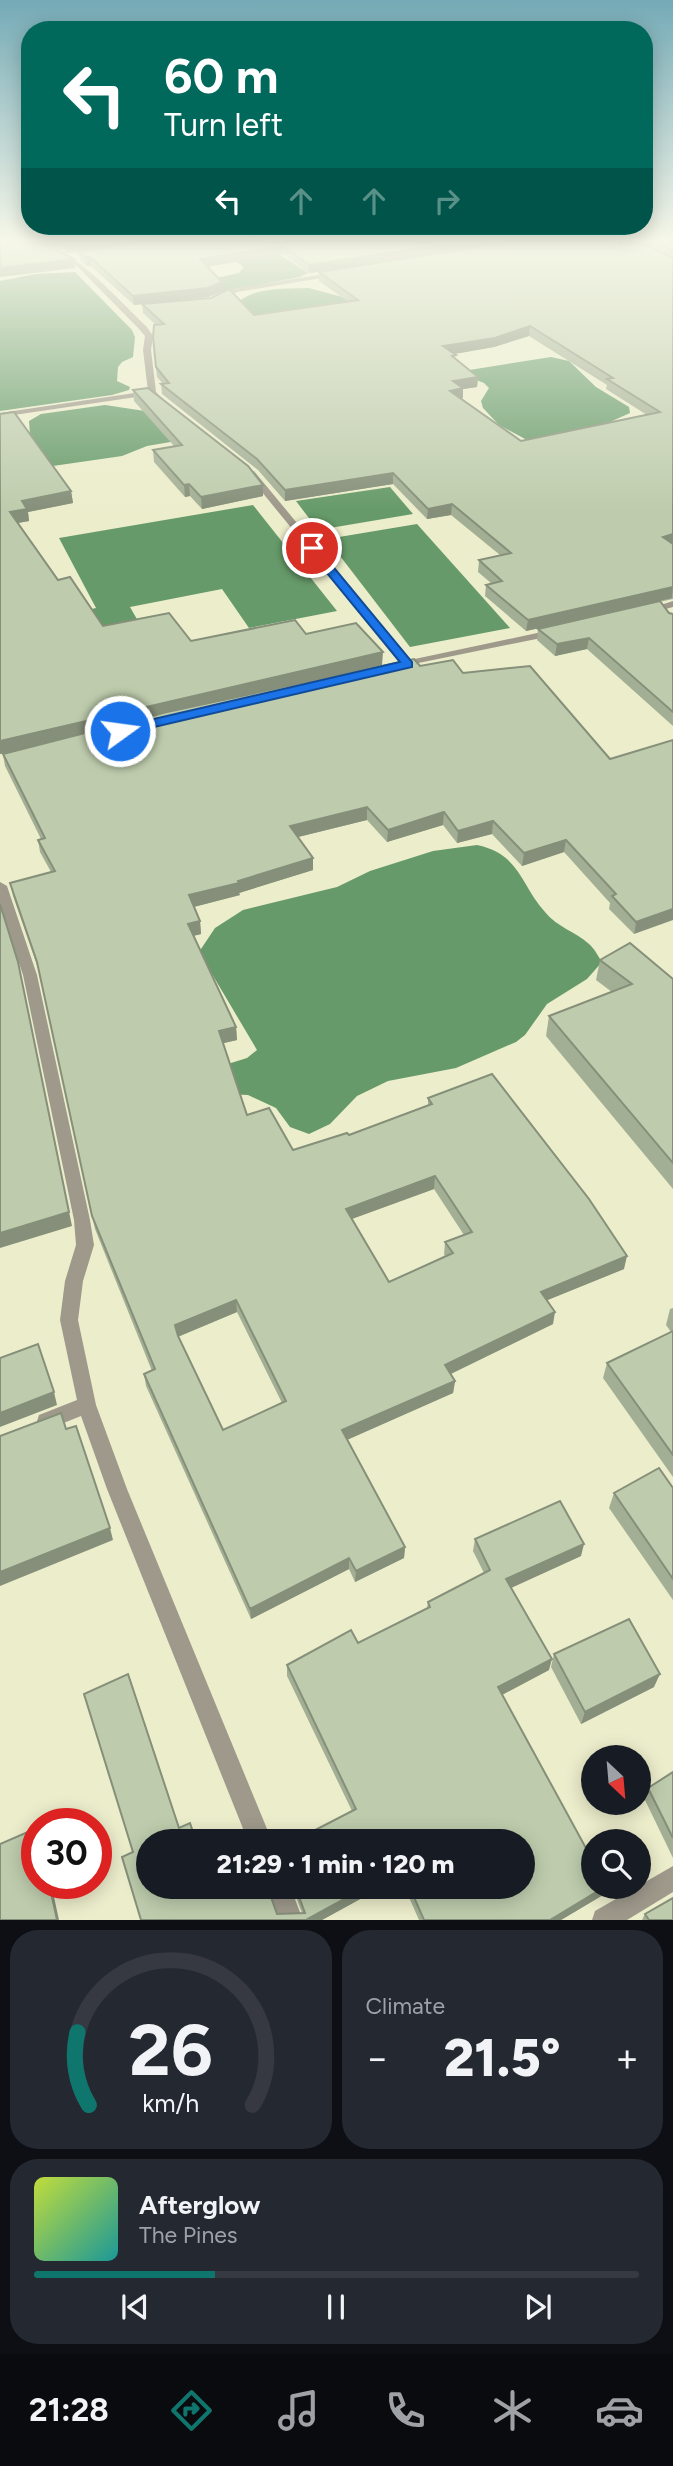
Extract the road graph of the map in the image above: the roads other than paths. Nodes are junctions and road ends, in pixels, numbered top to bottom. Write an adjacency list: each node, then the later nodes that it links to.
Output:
1 (145, 332): 2 (street)
2 (152, 393): 3 (street); 4 (street)
3 (167, 408)
4 (0, 415)
5 (245, 468): 9 (street)
6 (668, 609): 7 (street)
7 (637, 613)
8 (562, 630): 9 (street)
9 (408, 664): 10 (street)
10 (381, 670)
11 (0, 886): 12 (street)
12 (87, 1405): 13 (street); 14 (street)
13 (25, 1429)
14 (255, 1829)
15 (673, 1878): 18 (street)
16 (283, 1899): 17 (street)
17 (291, 1920)
18 (604, 1920)

